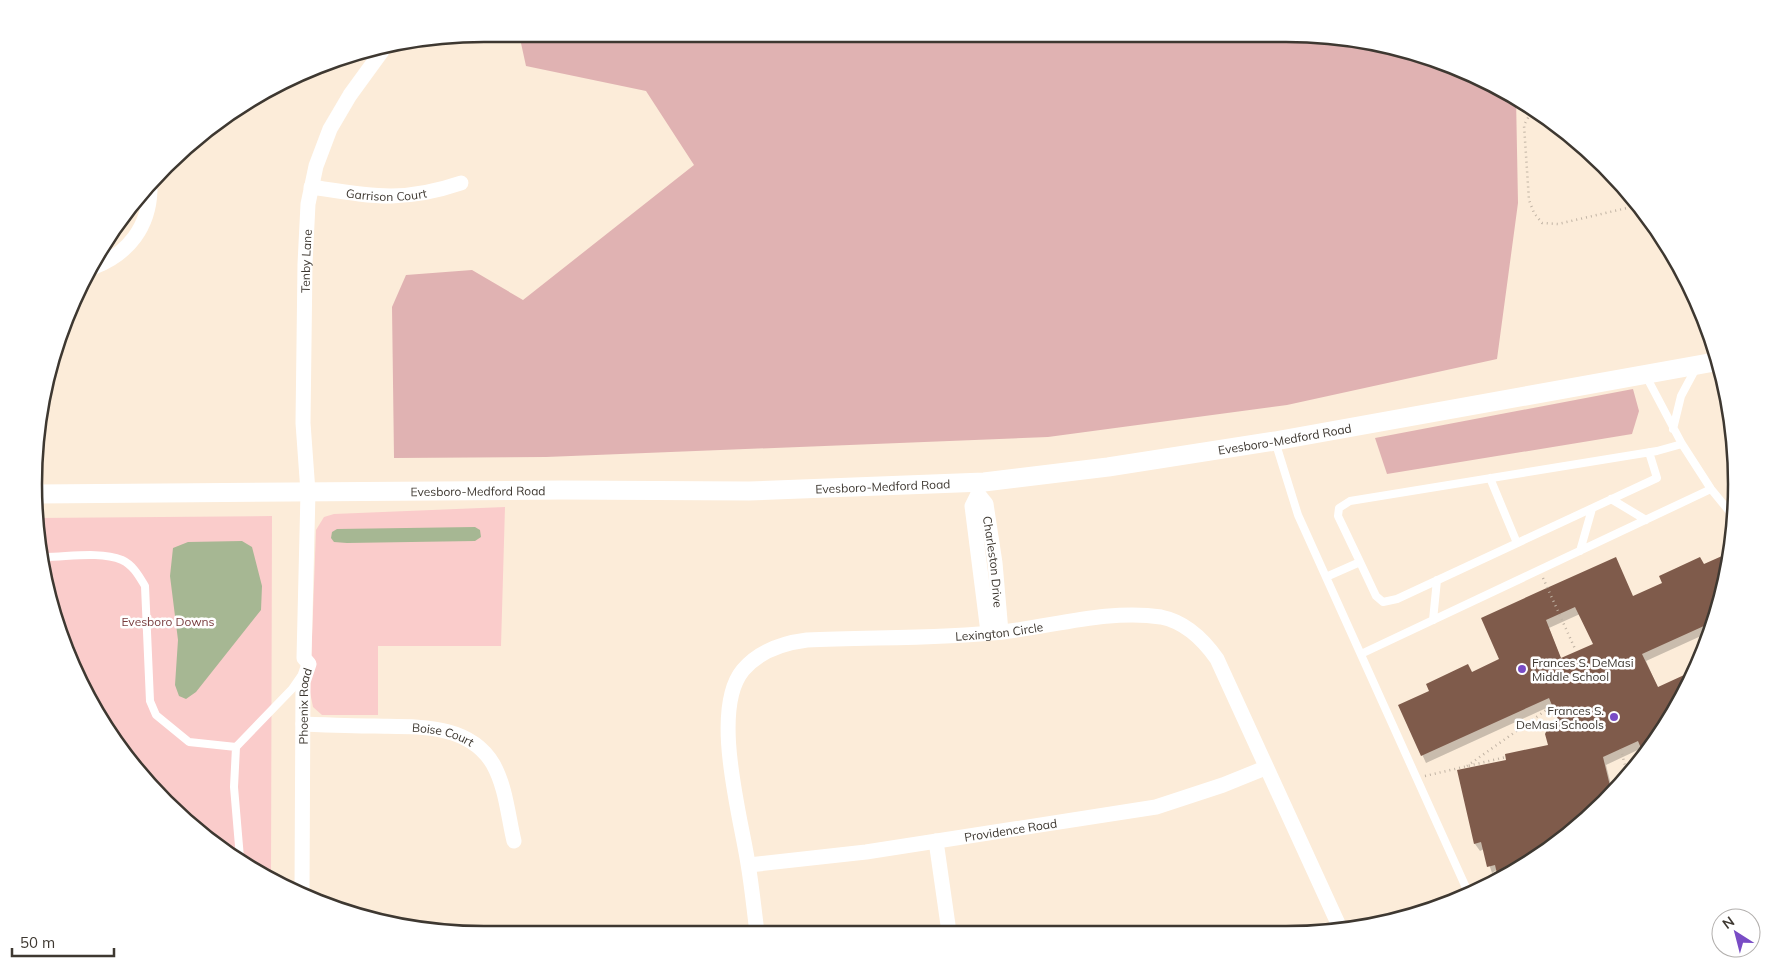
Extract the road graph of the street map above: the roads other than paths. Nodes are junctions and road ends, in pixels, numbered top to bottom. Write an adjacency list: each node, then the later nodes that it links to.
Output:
1 (378, 56): 3 (street, Tenby Lane)
2 (461, 183): 3 (street, Garrison Court)
3 (311, 187): 16 (street, Tenby Lane)
4 (149, 197): 5 (street)
5 (102, 263)
6 (1711, 363): 7 (street, Evesboro-Medford Road)
7 (1697, 366): 8 (street, Evesboro-Medford Road); 9 (lane)
8 (1646, 376): 9 (lane); 10 (street, Evesboro-Medford Road)
9 (1673, 428): 11 (lane)
10 (1275, 441): 14 (street, Evesboro-Medford Road); 26 (lane)
11 (1682, 444): 12 (lane); 15 (lane)
12 (1649, 452): 13 (lane); 18 (lane)
13 (1490, 478): 22 (lane); 25 (lane)
14 (978, 488): 16 (street, Evesboro-Medford Road); 29 (street, Charleston Drive)
15 (1712, 489): 20 (lane); 21 (lane)
16 (308, 492): 17 (street, Evesboro-Medford Road); 31 (street, Phoenix Road)
17 (42, 494)
18 (1611, 499): 19 (lane); 21 (lane)
19 (1592, 509): 22 (lane); 23 (lane)
20 (1728, 509)
21 (1646, 520): 23 (lane)
22 (1518, 543): 27 (lane)
23 (1580, 551): 28 (lane)
24 (49, 557): 33 (lane)
25 (1360, 562): 26 (lane); 27 (lane)
26 (1326, 577): 30 (lane)
27 (1437, 580): 28 (lane)
28 (1434, 620): 30 (lane)
29 (995, 632): 34 (street, Lexington Circle); 38 (street, Lexington Circle)
30 (1361, 654): 40 (lane)
31 (309, 664): 32 (street, Phoenix Road); 33 (lane)
32 (303, 724): 35 (street, Boise Court); 39 (street, Phoenix Road)
33 (236, 747): 37 (lane)
34 (1265, 768): 36 (street, Providence Road); 41 (street, Lexington Circle)
35 (514, 841)
36 (936, 841): 38 (street, Providence Road); 43 (street)
37 (239, 851)
38 (749, 865): 42 (street, Lexington Circle)
39 (302, 886)
40 (1466, 887)
41 (1338, 923)
42 (756, 926)
43 (948, 926)

